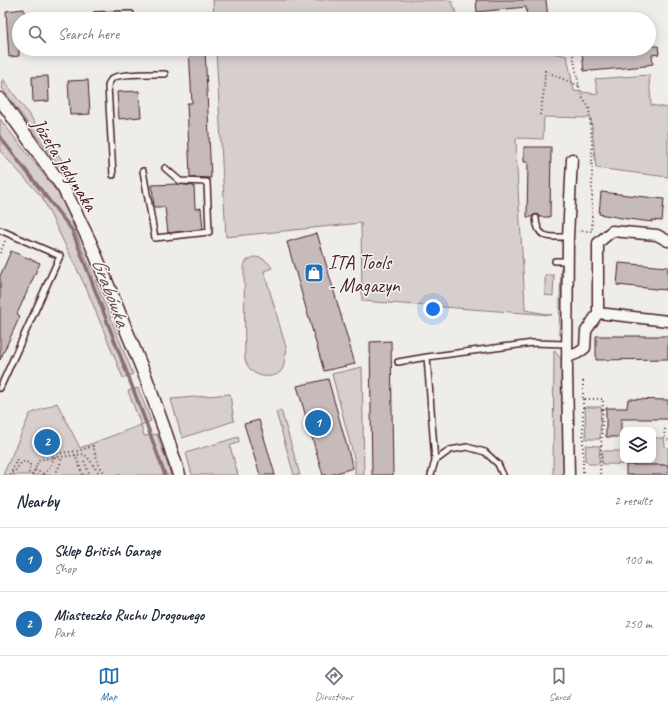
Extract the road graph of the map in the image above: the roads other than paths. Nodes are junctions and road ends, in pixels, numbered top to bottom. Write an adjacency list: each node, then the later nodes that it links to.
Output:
1 (165, 74): 6 (lane)
2 (0, 100): 21 (street, Józefa Jedynaka)
3 (572, 159): 9 (street)
4 (165, 168): 5 (lane)
5 (143, 171)
6 (113, 175)
7 (536, 218): 9 (lane)
8 (0, 230): 19 (lane)
9 (569, 234): 12 (street)
10 (668, 241): 13 (street)
11 (554, 261): 12 (lane)
12 (568, 261): 15 (street)
13 (598, 313): 14 (street); 17 (street)
14 (668, 321)
15 (568, 344): 16 (lane); 17 (street)
16 (427, 357): 18 (lane); 20 (lane)
17 (568, 357): 24 (street)
18 (398, 362)
19 (0, 388)
20 (435, 461): 22 (lane); 23 (lane)
21 (178, 475)
22 (431, 475)
23 (503, 475)
24 (569, 475)

